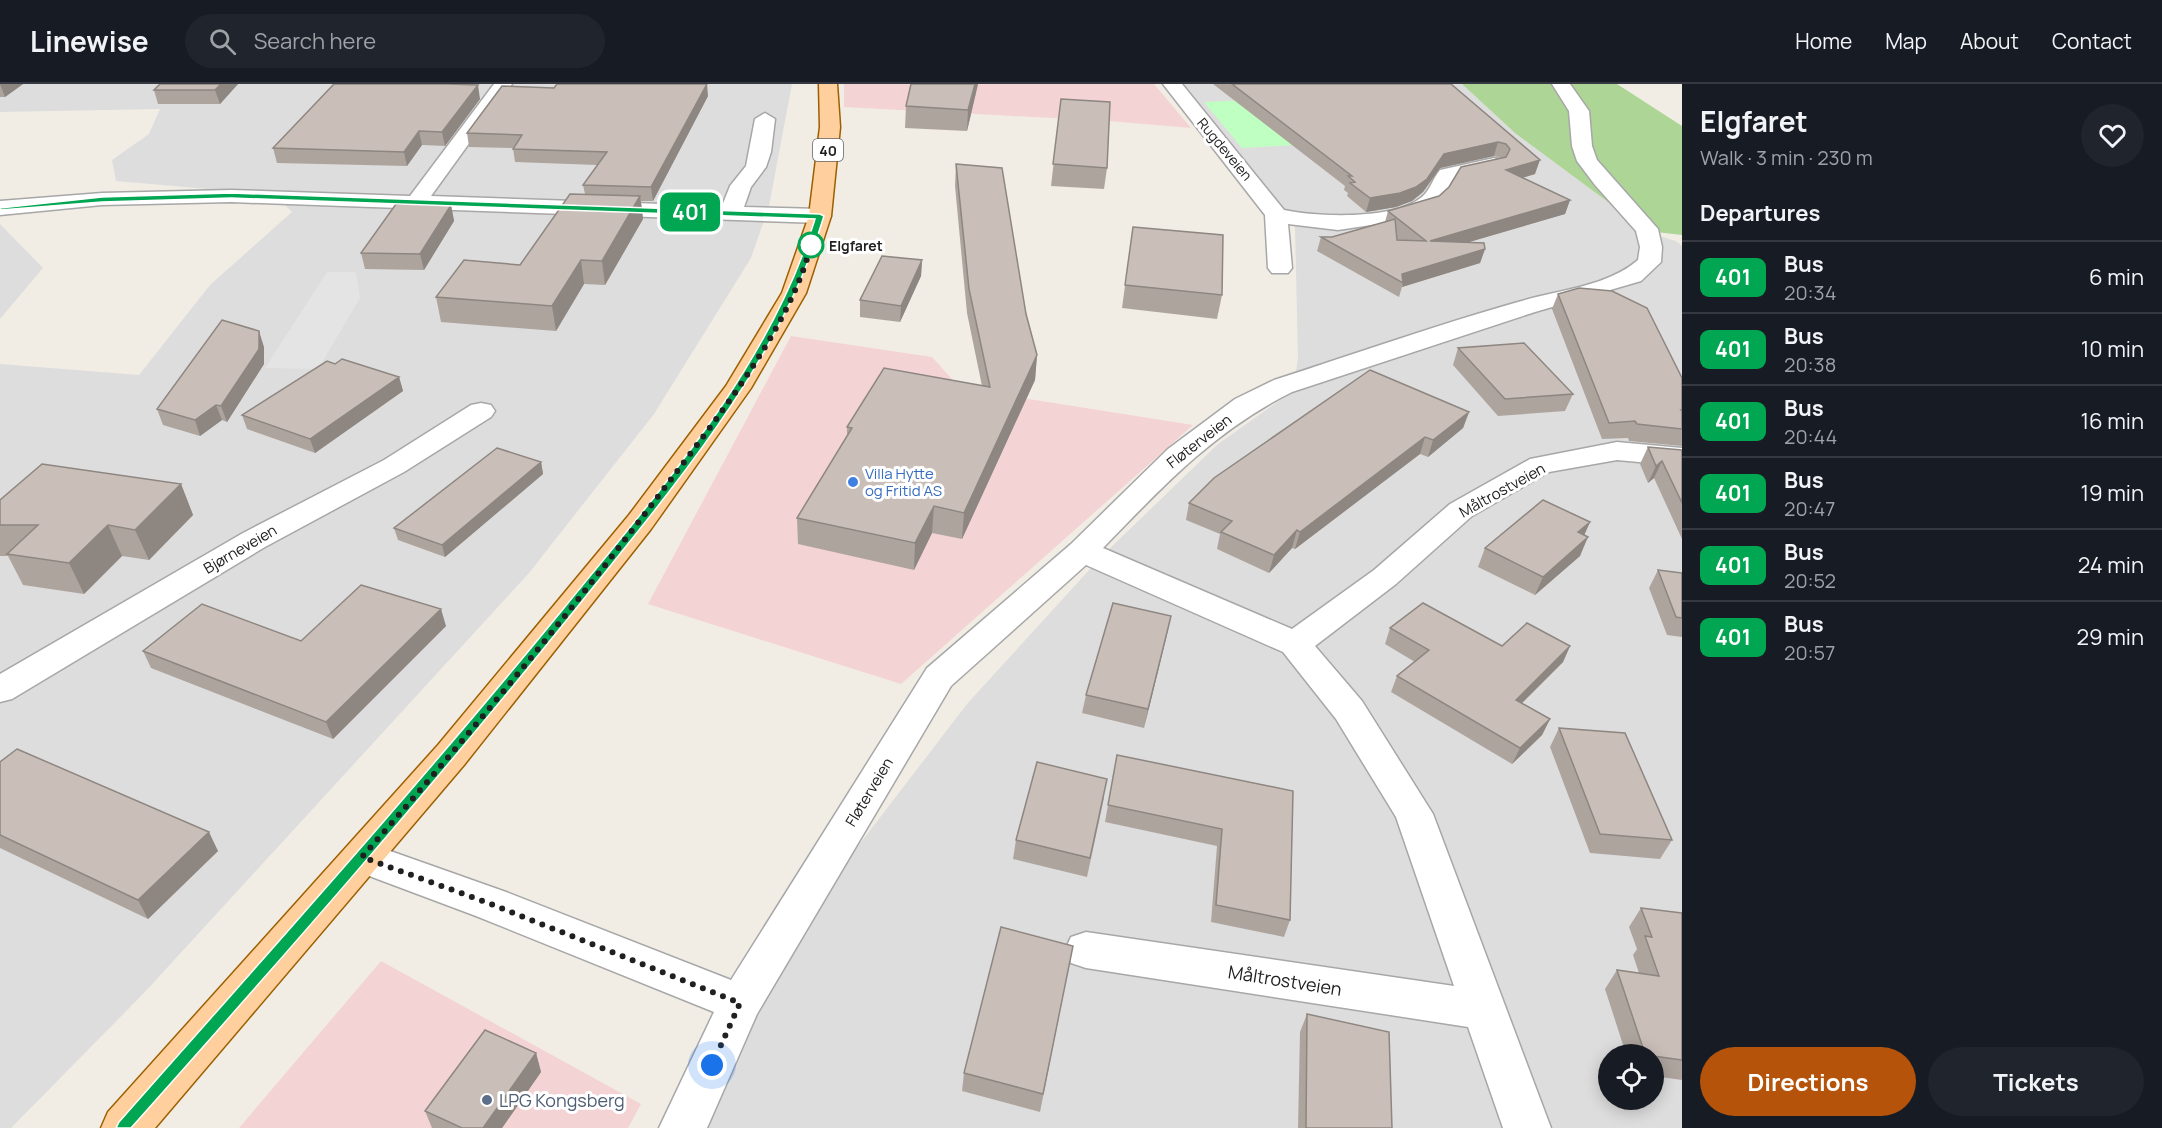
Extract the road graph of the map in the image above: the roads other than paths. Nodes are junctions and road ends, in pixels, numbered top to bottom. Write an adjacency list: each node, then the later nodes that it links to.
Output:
1 (503, 84): 7 (street)
2 (828, 84): 11 (main road, 40)
3 (1172, 84): 10 (street, Rugdeveien)
4 (1561, 84): 15 (street, Fløterveien)
5 (765, 119): 9 (street)
6 (1494, 164): 10 (street)
7 (417, 201): 8 (street); 9 (street)
8 (0, 208)
9 (730, 214): 11 (street)
10 (1276, 215): 12 (street)
11 (820, 216): 18 (main road, 40)
12 (1280, 267)
13 (481, 411): 17 (street, Bjørneveien)
14 (1682, 457): 16 (street, Måltrostveien)
15 (1082, 551): 16 (street); 20 (street, Fløterveien)
16 (1295, 645): 21 (street)
17 (0, 690)
18 (362, 857): 20 (street); 22 (main road, 40)
19 (1086, 950): 21 (street, Måltrostveien)
20 (740, 1003): 23 (street, Fløterveien)
21 (1483, 1010): 24 (street)
22 (125, 1128)
23 (683, 1128)
24 (1527, 1128)

